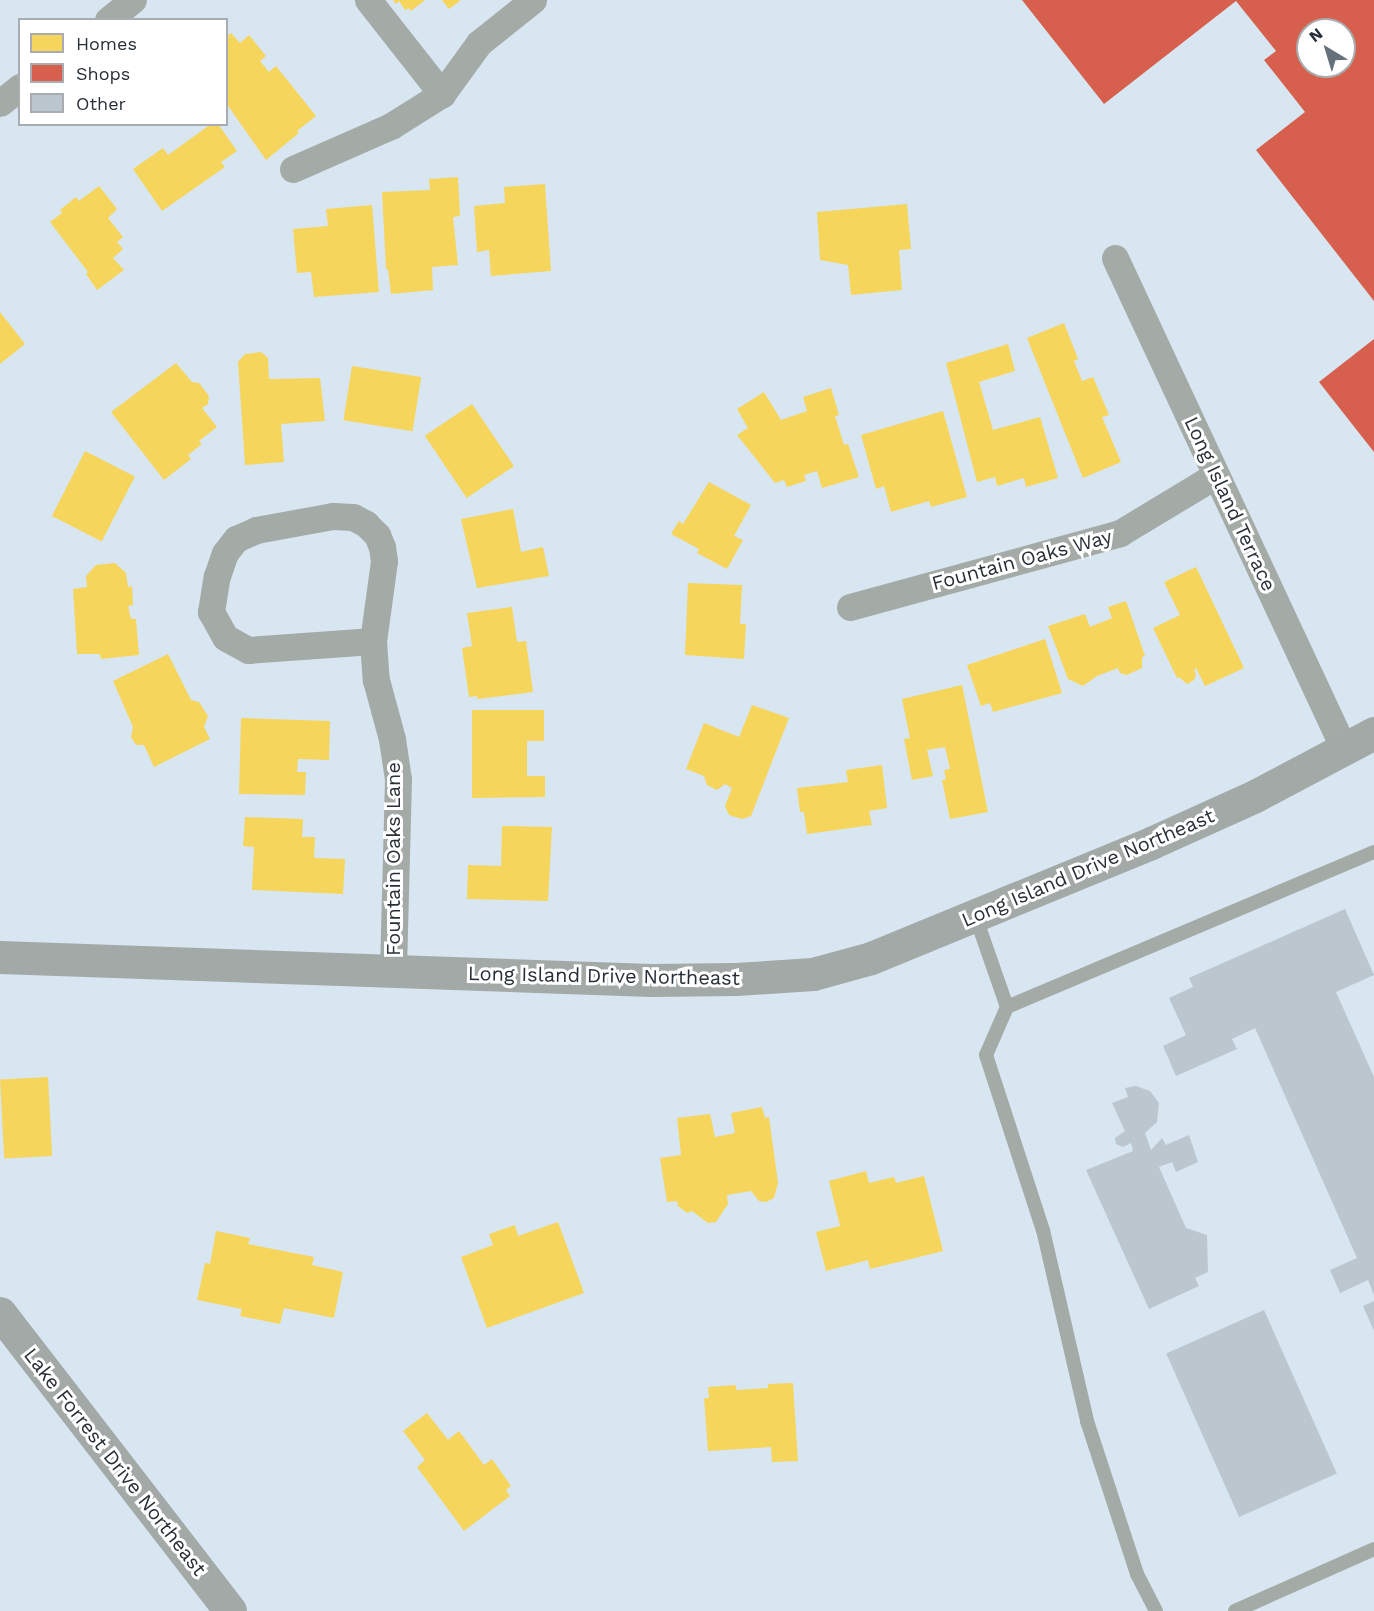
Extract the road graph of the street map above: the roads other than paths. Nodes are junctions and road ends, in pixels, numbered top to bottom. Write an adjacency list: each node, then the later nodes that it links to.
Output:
1 (133, 0): 4 (street)
2 (368, 0): 6 (street)
3 (533, 0): 6 (street)
4 (110, 18)
5 (18, 89): 7 (street)
6 (442, 94): 8 (street)
7 (0, 103)
8 (293, 169)
9 (1114, 258): 10 (street, Long Island Terrace)
10 (1216, 475): 11 (street, Fountain Oaks Way); 14 (street, Long Island Terrace)
11 (850, 607)
12 (373, 641): 12 (street); 18 (street, Fountain Oaks Lane)
13 (1374, 733): 14 (street, Long Island Drive Northeast)
14 (1345, 751): 16 (street, Long Island Drive Northeast)
15 (1374, 852): 19 (lane)
16 (975, 915): 18 (street, Long Island Drive Northeast); 19 (lane)
17 (0, 957): 18 (street, Long Island Drive Northeast)
18 (393, 971)
19 (1007, 1007): 23 (lane)
20 (0, 1313): 22 (street, Lake Forrest Drive Northeast)
21 (1374, 1549): 24 (lane)
22 (230, 1611)
23 (1156, 1611)
24 (1235, 1611)

